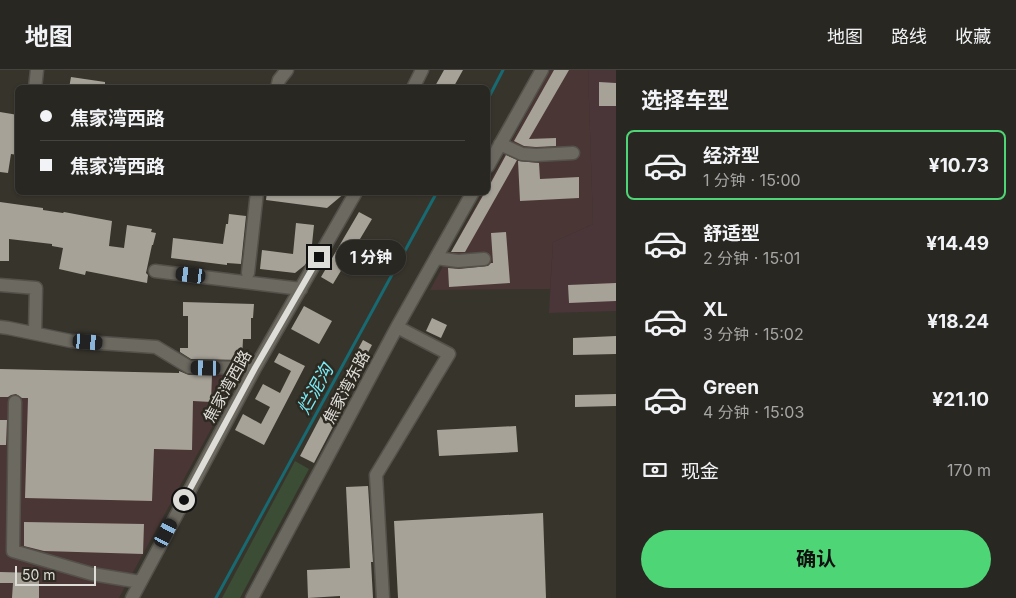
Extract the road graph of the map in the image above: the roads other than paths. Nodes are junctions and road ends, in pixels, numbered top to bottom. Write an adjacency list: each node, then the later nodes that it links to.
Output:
1 (38, 70): 5 (street)
2 (287, 70): 6 (street)
3 (422, 70): 7 (street)
4 (542, 70): 8 (street)
5 (36, 85)
6 (278, 85)
7 (414, 85)
8 (500, 144): 9 (street); 10 (street)
9 (573, 153)
10 (490, 162)
11 (257, 195): 17 (street)
12 (354, 195): 19 (street, 焦家湾西路)
13 (471, 195): 14 (street, 焦家湾东路)
14 (436, 258): 15 (street); 21 (street, 焦家湾东路)
15 (484, 259)
16 (155, 271): 19 (street)
17 (248, 273)
18 (0, 285): 22 (street)
19 (301, 289): 23 (street, 焦家湾西路)
20 (0, 327): 22 (street)
21 (396, 327): 27 (street, 焦家湾东路); 28 (street)
22 (35, 333): 23 (street)
23 (255, 368): 25 (street, 焦家湾西路)
24 (15, 402): 25 (street)
25 (140, 582): 26 (street, 焦家湾西路)
26 (132, 598)
27 (252, 598)
28 (383, 598)

